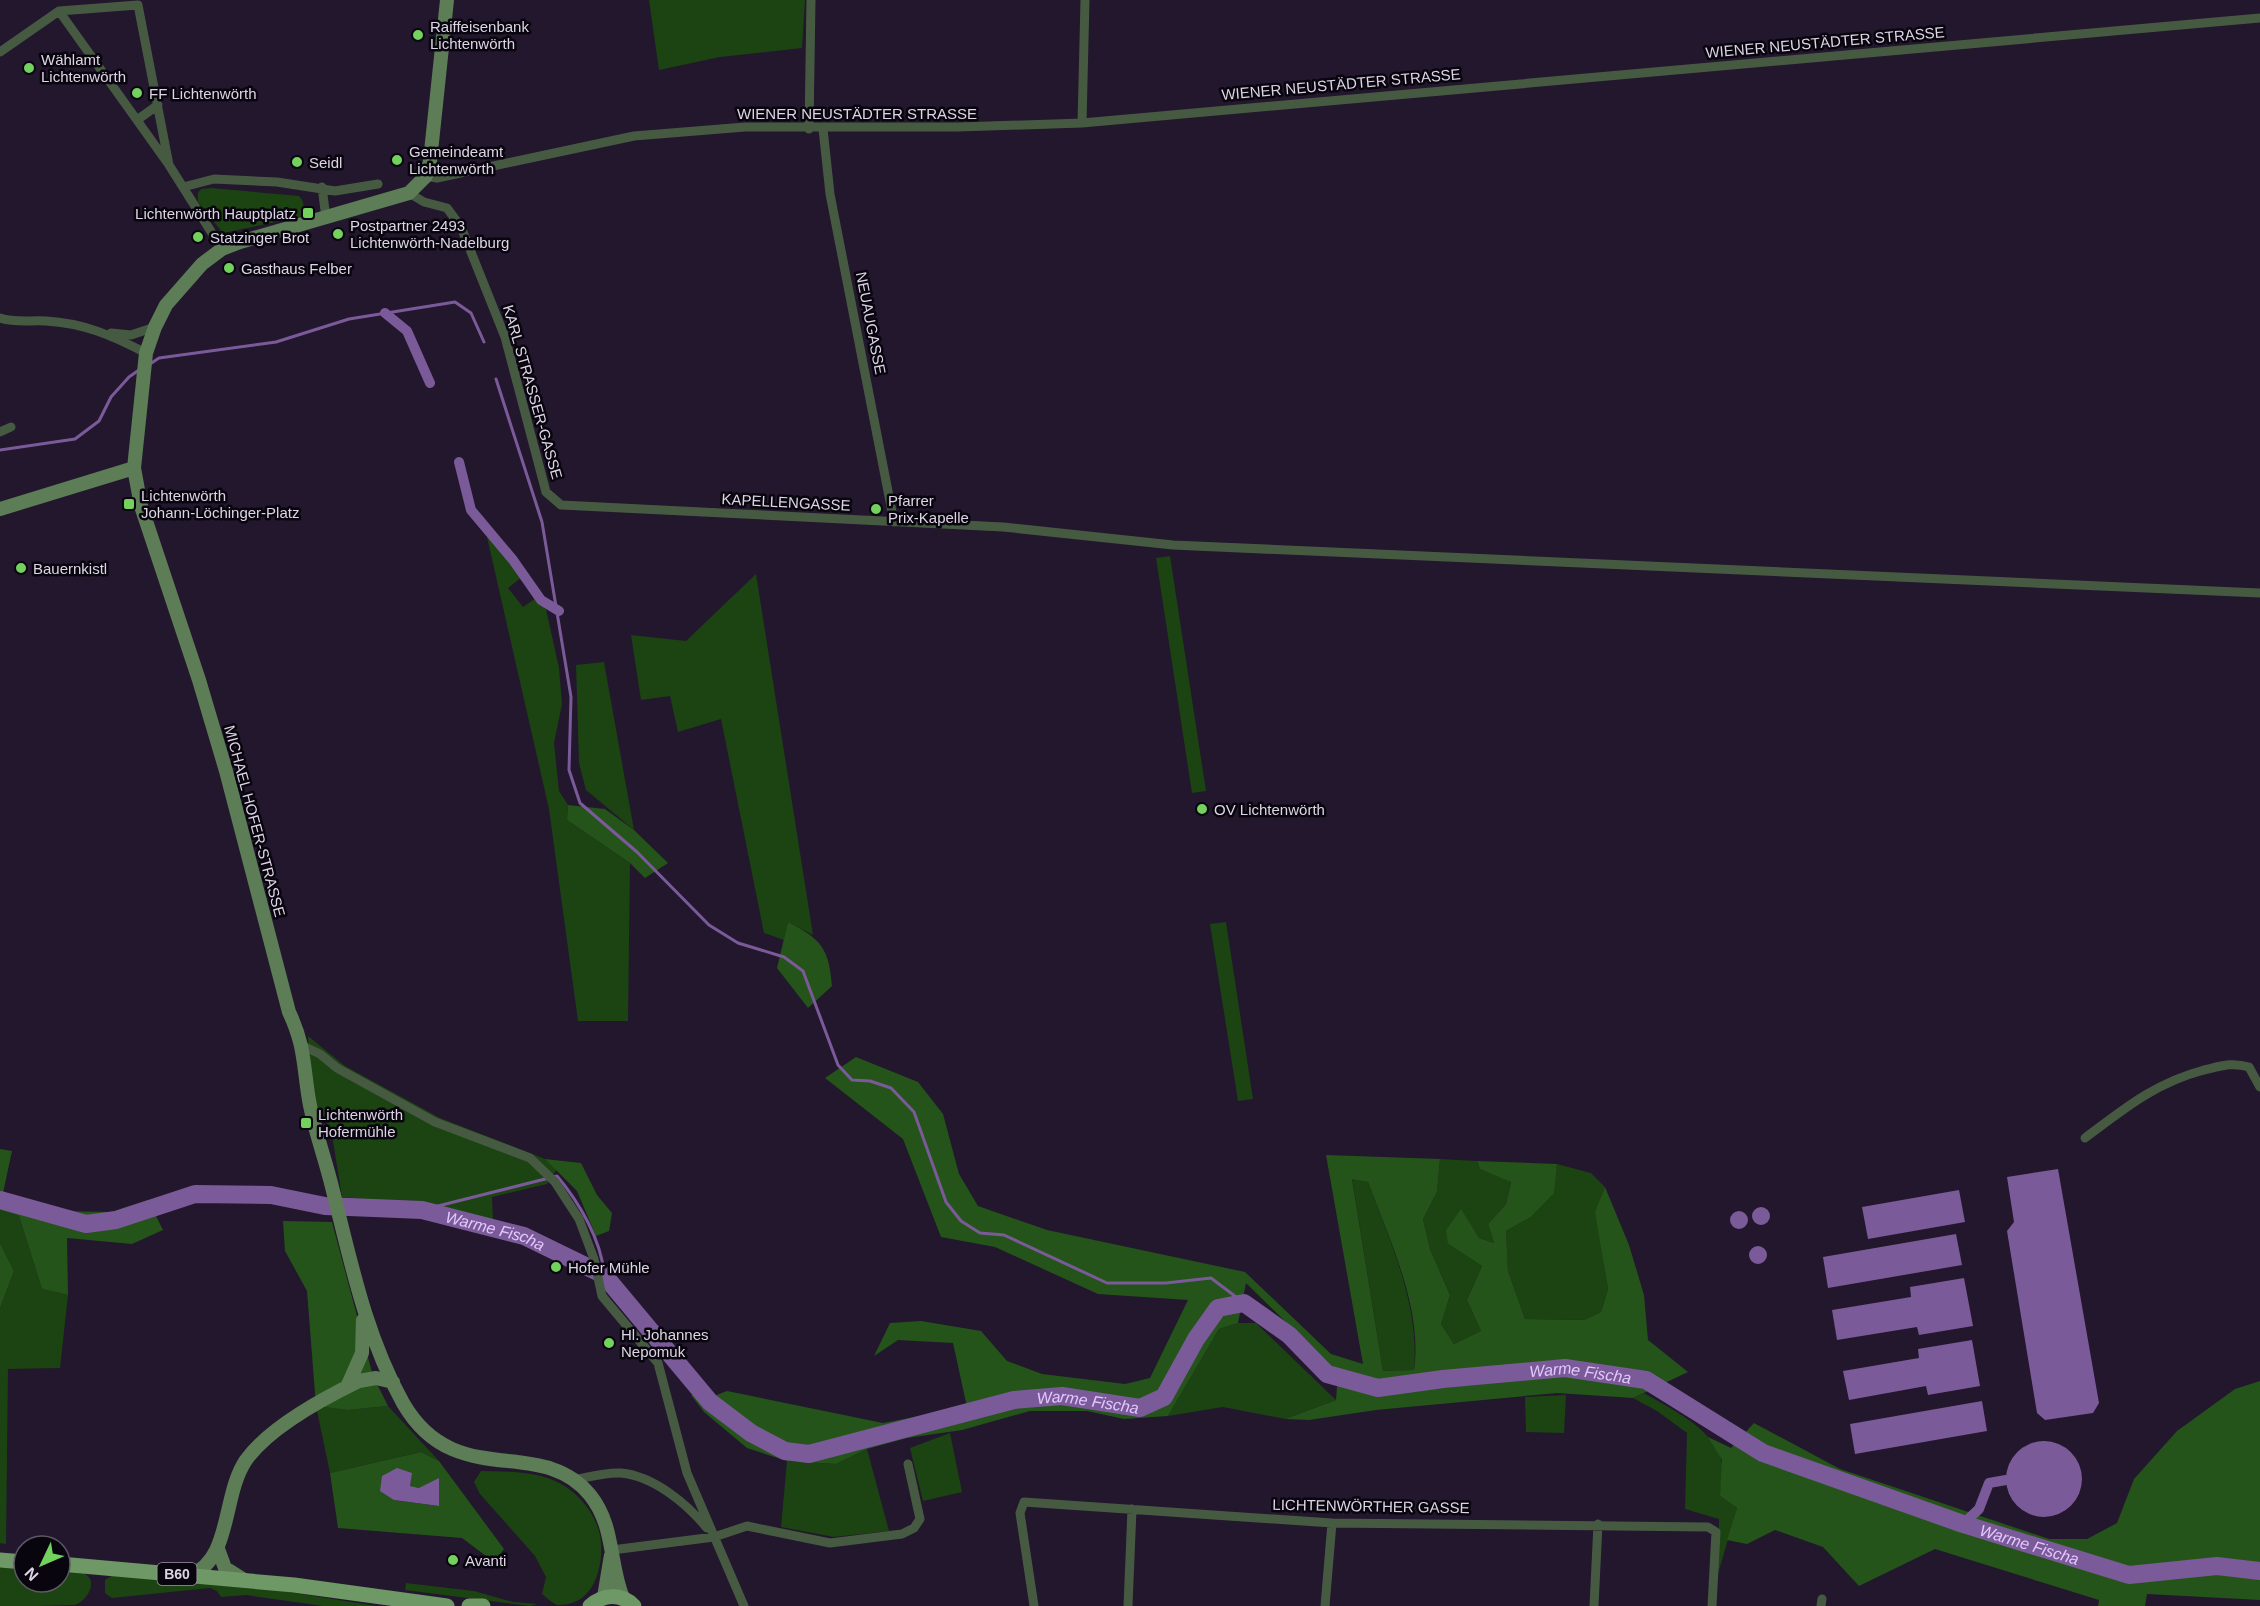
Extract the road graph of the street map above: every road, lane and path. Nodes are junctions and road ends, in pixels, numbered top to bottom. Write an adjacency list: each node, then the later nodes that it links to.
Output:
1 (447, 0): 13 (main road)
2 (811, 0): 10 (street)
3 (1085, 0): 9 (street)
4 (59, 11): 6 (street); 7 (street); 8 (street)
5 (2260, 18): 9 (street, WIENER NEUSTÄDTER STRASSE)
6 (0, 52)
7 (158, 105): 8 (street); 12 (street)
8 (137, 120): 12 (street)
9 (1082, 123): 11 (street, WIENER NEUSTÄDTER STRASSE)
10 (809, 129): 11 (street, WIENER NEUSTÄDTER STRASSE); 13 (street, WIENER NEUSTÄDTER STRASSE)
11 (823, 129): 29 (street, NEUAUGASSE)
12 (169, 165): 15 (street)
13 (426, 176): 17 (main road)
14 (378, 184): 16 (street)
15 (183, 187): 16 (street); 19 (street)
16 (322, 187): 18 (street)
17 (409, 193): 18 (main road); 27 (street, KARL STRASSER-GASSE)
18 (326, 218): 19 (main road)
19 (222, 249): 21 (main road, MICHAEL HOFER-STRASSE)
20 (0, 318): 22 (street)
21 (155, 327): 22 (street); 23 (main road, MICHAEL HOFER-STRASSE)
22 (105, 332): 23 (street)
23 (146, 353): 26 (main road, MICHAEL HOFER-STRASSE)
24 (11, 427): 25 (street)
25 (0, 432)
26 (134, 468): 28 (main road); 31 (main road, MICHAEL HOFER-STRASSE)
27 (546, 492): 29 (street, KAPELLENGASSE)
28 (0, 509)
29 (894, 522): 30 (street, KAPELLENGASSE)
30 (2260, 593)
31 (303, 1046): 34 (main road, MICHAEL HOFER-STRASSE); 42 (street)
32 (2260, 1088): 33 (street)
33 (2085, 1138)
34 (363, 1314): 35 (main road); 36 (main road)
35 (393, 1382): 36 (main road); 38 (main road)
36 (347, 1387): 43 (main road)
37 (908, 1464): 42 (street)
38 (574, 1480): 42 (street); 44 (main road)
39 (1132, 1509): 40 (street, LICHTENWÖRTHER GASSE); 55 (street, LICHTENWÖRTHER GASSE); 56 (street)
40 (1332, 1523): 41 (street, LICHTENWÖRTHER GASSE); 57 (street)
41 (1598, 1524): 58 (street); 59 (street, LICHTENWÖRTHER GASSE)
42 (714, 1537): 44 (street); 54 (street)
43 (218, 1549): 46 (main road); 47 (main road)
44 (612, 1550): 48 (main road); 49 (main road)
45 (72, 1565): 46 (main road, B60)
46 (190, 1575): 47 (main road, B60)
47 (247, 1581): 50 (main road, B60)
48 (604, 1597): 49 (main road); 53 (main road)
49 (629, 1602)
50 (447, 1606)
51 (469, 1606): 52 (main road)
52 (483, 1606)
53 (590, 1606)
54 (744, 1606)
55 (1034, 1606)
56 (1128, 1606)
57 (1325, 1606)
58 (1594, 1606)
59 (1712, 1606)

